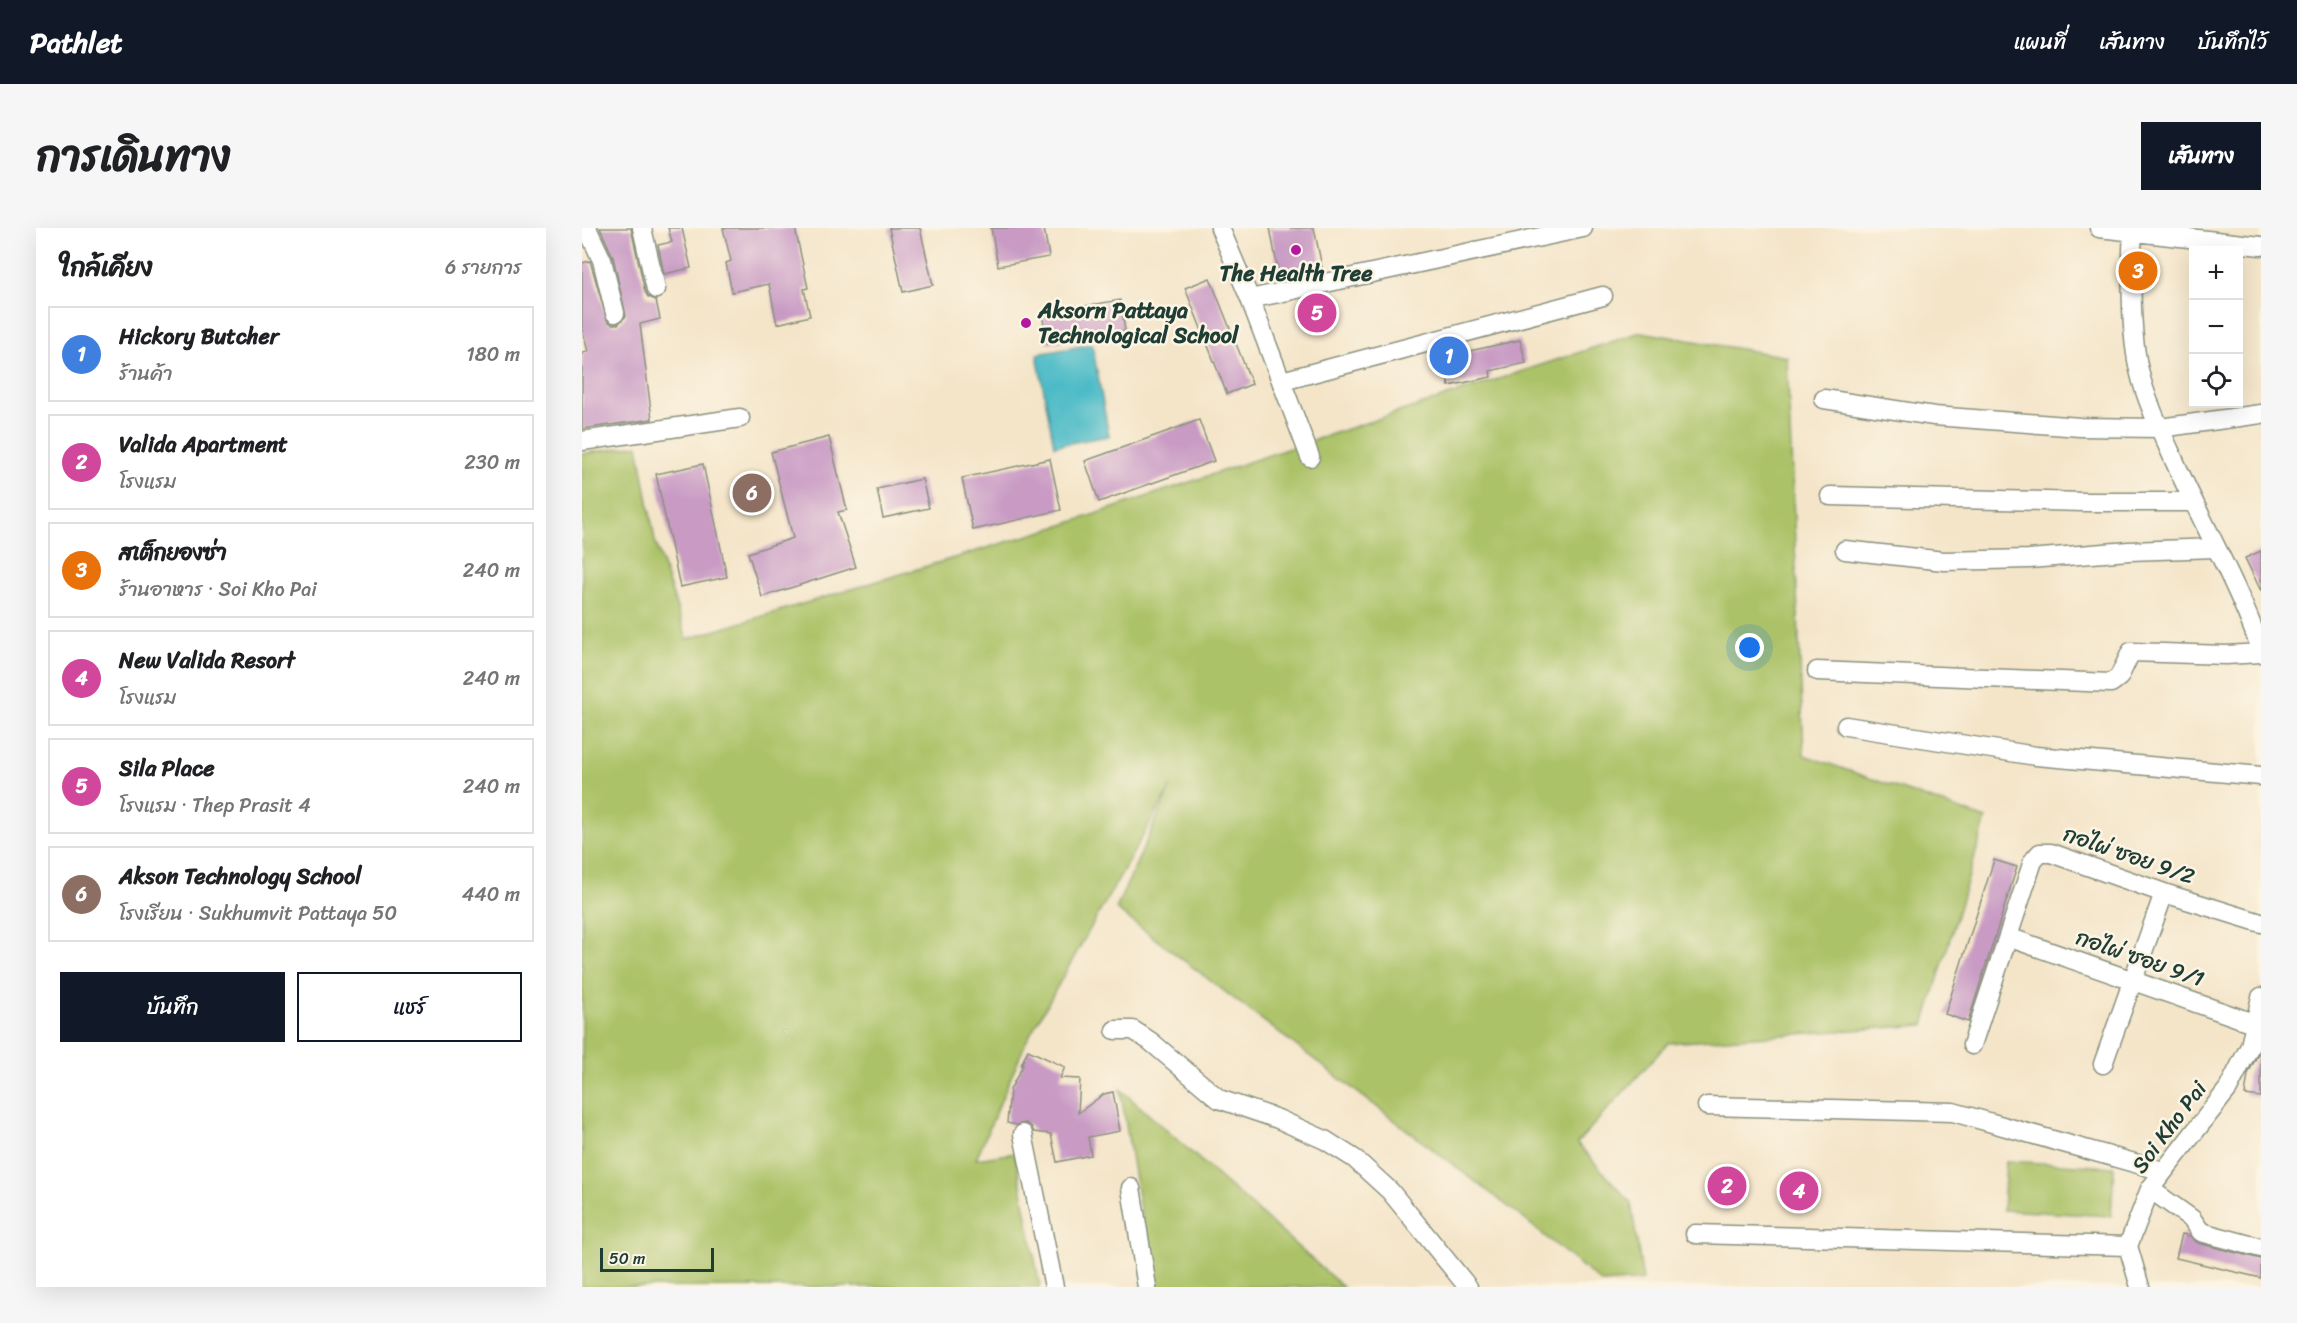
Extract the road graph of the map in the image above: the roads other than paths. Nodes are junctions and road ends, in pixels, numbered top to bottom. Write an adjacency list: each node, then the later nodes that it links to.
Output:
1 (586, 228): 11 (street)
2 (642, 228): 8 (street)
3 (1220, 228): 10 (street)
4 (1583, 228): 10 (street)
5 (2099, 228): 6 (street)
6 (2133, 230): 7 (street); 16 (street)
7 (2261, 246)
8 (656, 289)
9 (1603, 296): 12 (street)
10 (1250, 300): 12 (street)
11 (615, 313)
12 (1282, 381): 18 (street)
13 (1824, 399): 16 (street)
14 (2261, 414): 16 (street)
15 (740, 418): 17 (street)
16 (2160, 428): 20 (street)
17 (582, 441)
18 (1310, 457)
19 (1830, 496): 20 (street)
20 (2193, 502): 21 (street)
21 (2216, 548): 22 (street); 23 (street)
22 (1845, 550)
23 (2256, 617): 24 (street)
24 (2261, 652): 25 (street)
25 (1818, 671)
26 (1846, 726): 27 (street)
27 (2261, 776)
28 (2164, 893): 29 (street, กอไผ่ ซอย 9/2); 30 (street, กอไผ่ ซอย 9/2); 31 (street)
29 (2261, 923)
30 (2008, 937): 31 (street, กอไผ่ ซอย 9/1); 35 (street, กอไผ่ ซอย 9/2)
31 (2131, 980): 33 (street, กอไผ่ ซอย 9/1); 37 (street)
32 (2261, 997): 33 (street, Soi Kho Pai)
33 (2256, 1024): 36 (street, Soi Kho Pai)
34 (1115, 1030): 48 (street)
35 (1972, 1045)
36 (2255, 1047): 40 (street, Soi Kho Pai)
37 (2103, 1064)
38 (1707, 1106): 40 (street)
39 (1023, 1134): 46 (street)
40 (2163, 1171): 42 (street, Soi Kho Pai)
41 (1131, 1188): 47 (street)
42 (2150, 1189): 44 (street, Soi Kho Pai); 45 (street)
43 (1695, 1234): 44 (street)
44 (2127, 1246): 49 (street)
45 (2261, 1248)
46 (1054, 1287)
47 (1147, 1287)
48 (1468, 1287)
49 (2140, 1287)

